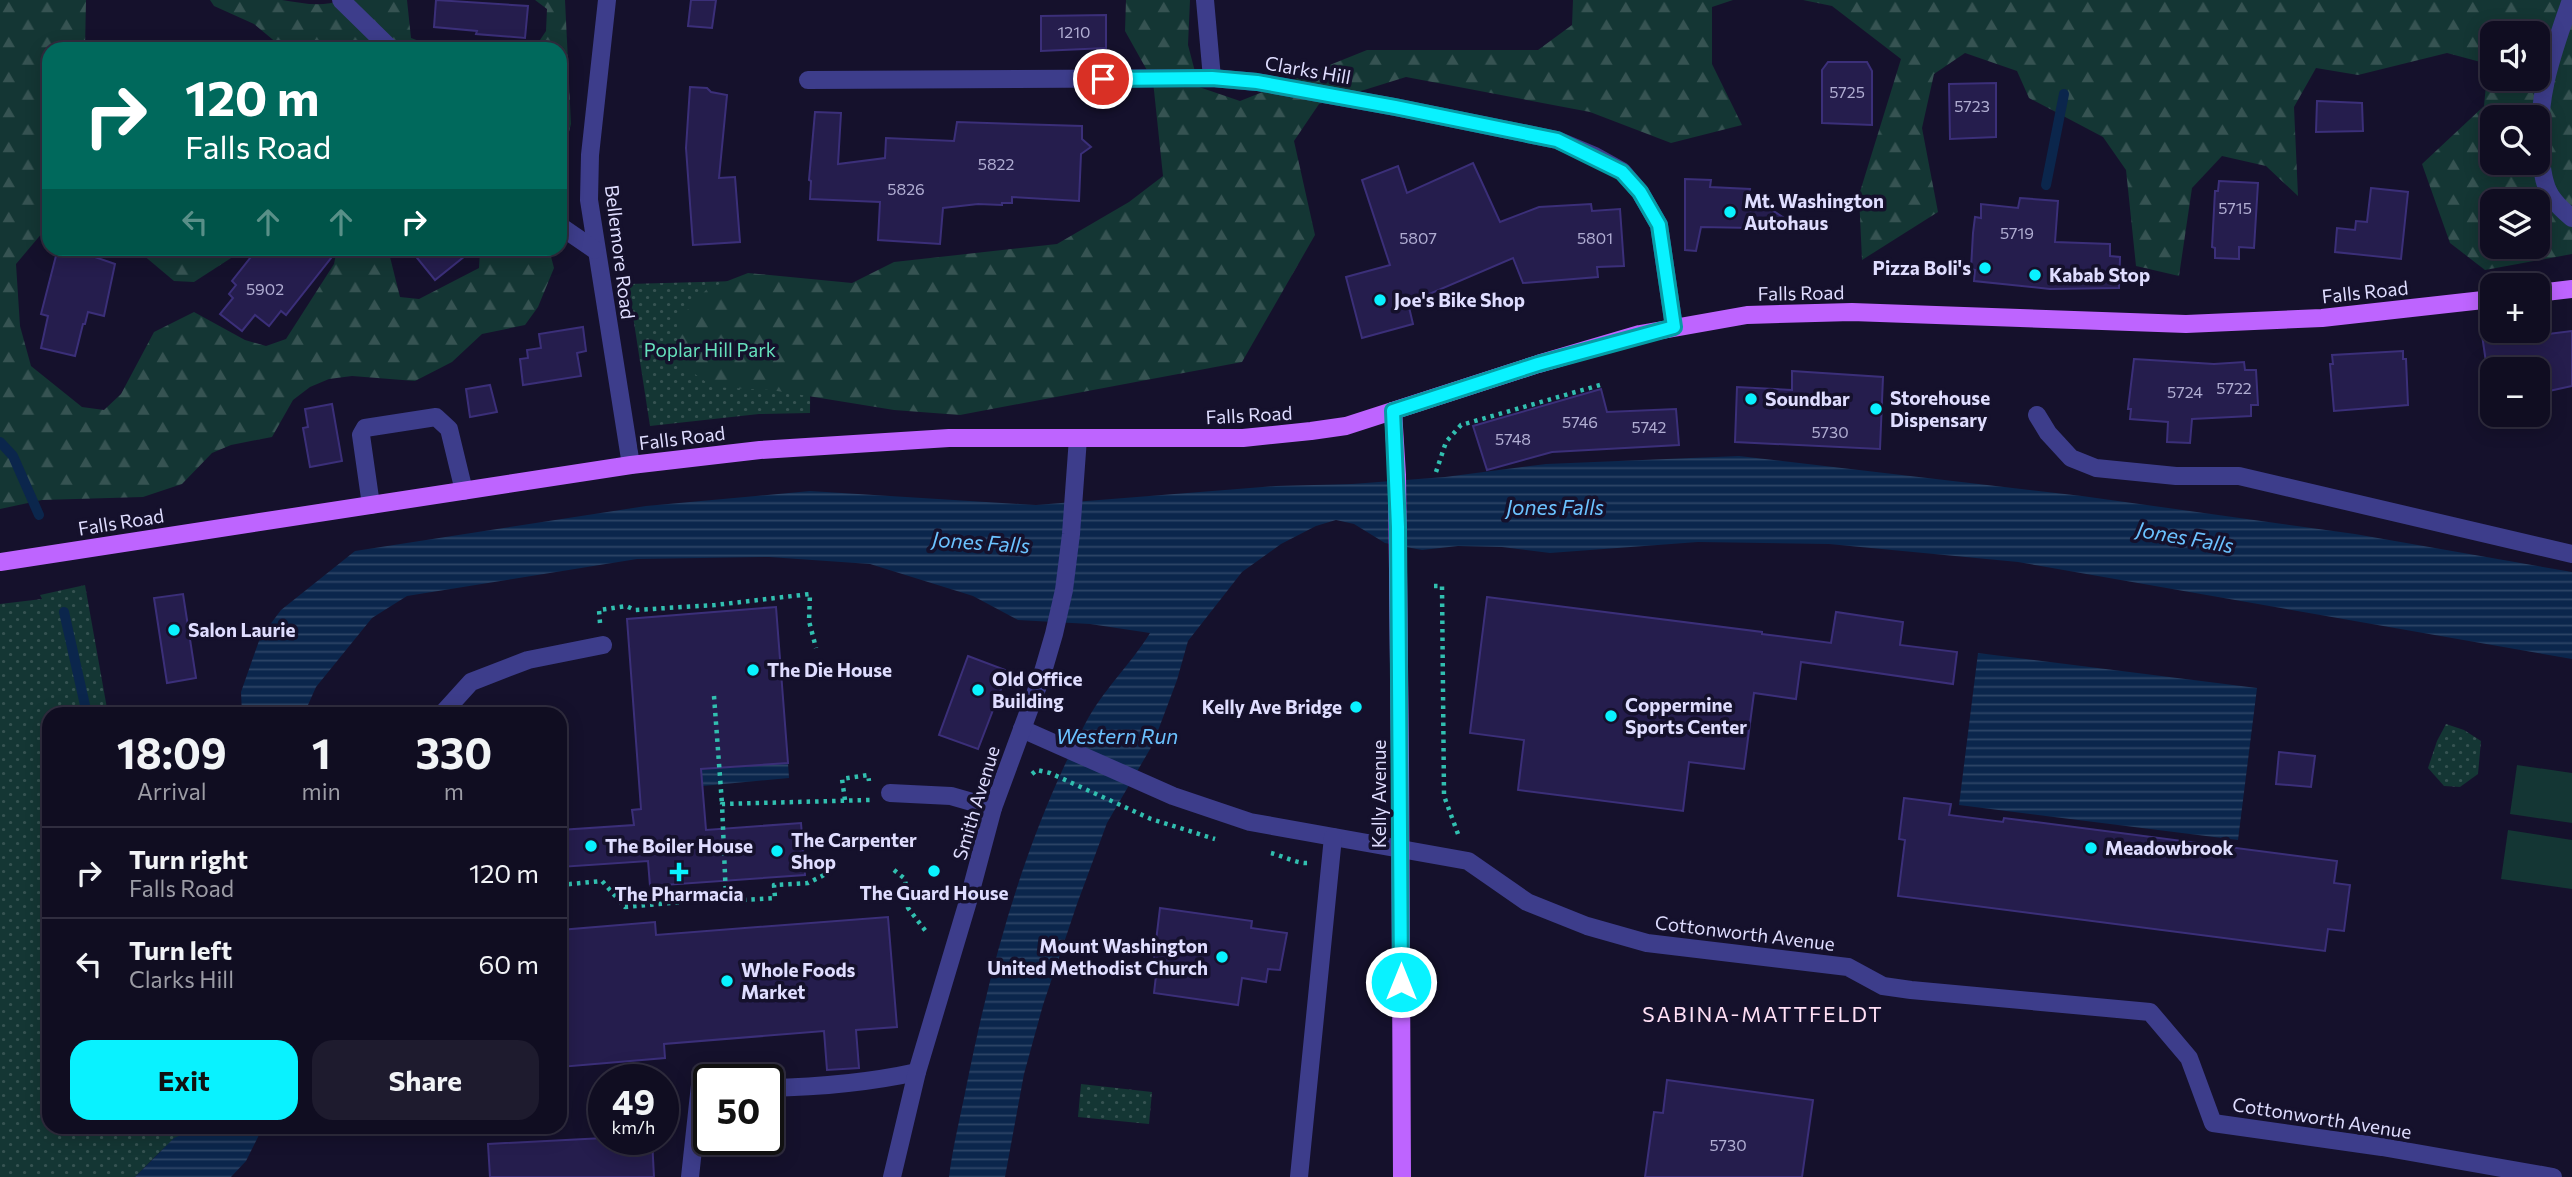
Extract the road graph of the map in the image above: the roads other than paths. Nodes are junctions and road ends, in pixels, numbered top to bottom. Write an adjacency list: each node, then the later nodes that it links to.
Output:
1 (341, 0): 5 (street)
2 (607, 0): 10 (street, Bellemore Road)
3 (1205, 0): 6 (street)
4 (2571, 0): 8 (street)
5 (384, 42)
6 (1212, 78): 7 (street, Clarks Hill); 14 (street, Clarks Hill)
7 (808, 80)
8 (2572, 218)
9 (567, 231): 10 (street)
10 (595, 250): 18 (street, Bellemore Road)
11 (2572, 289): 12 (main road)
12 (2550, 292)
13 (2480, 300): 14 (main road, Falls Road)
14 (1674, 327): 15 (main road, Falls Road)
15 (1393, 411): 17 (main road, Falls Road); 35 (main road, Kelly Avenue, bridge)
16 (2037, 415): 21 (street)
17 (1078, 438): 18 (main road, Falls Road); 25 (street, Smith Avenue)
18 (631, 466): 19 (main road, Falls Road)
19 (464, 491): 20 (main road, Falls Road); 20 (street)
20 (371, 505): 22 (main road, Falls Road)
21 (2572, 554)
22 (0, 562)
23 (603, 645): 24 (street)
24 (448, 707)
25 (1022, 729): 27 (street, Smith Avenue); 28 (street, Cottonworth Avenue)
26 (890, 793): 27 (street)
27 (993, 807): 29 (street, Smith Avenue)
28 (1332, 837): 34 (street); 36 (street, Cottonworth Avenue)
29 (917, 1072): 30 (street); 33 (street, Smith Avenue)
30 (784, 1088)
31 (693, 1155): 32 (street)
32 (690, 1177)
33 (892, 1177)
34 (1299, 1177)
35 (1402, 1177)
36 (2553, 1177)

